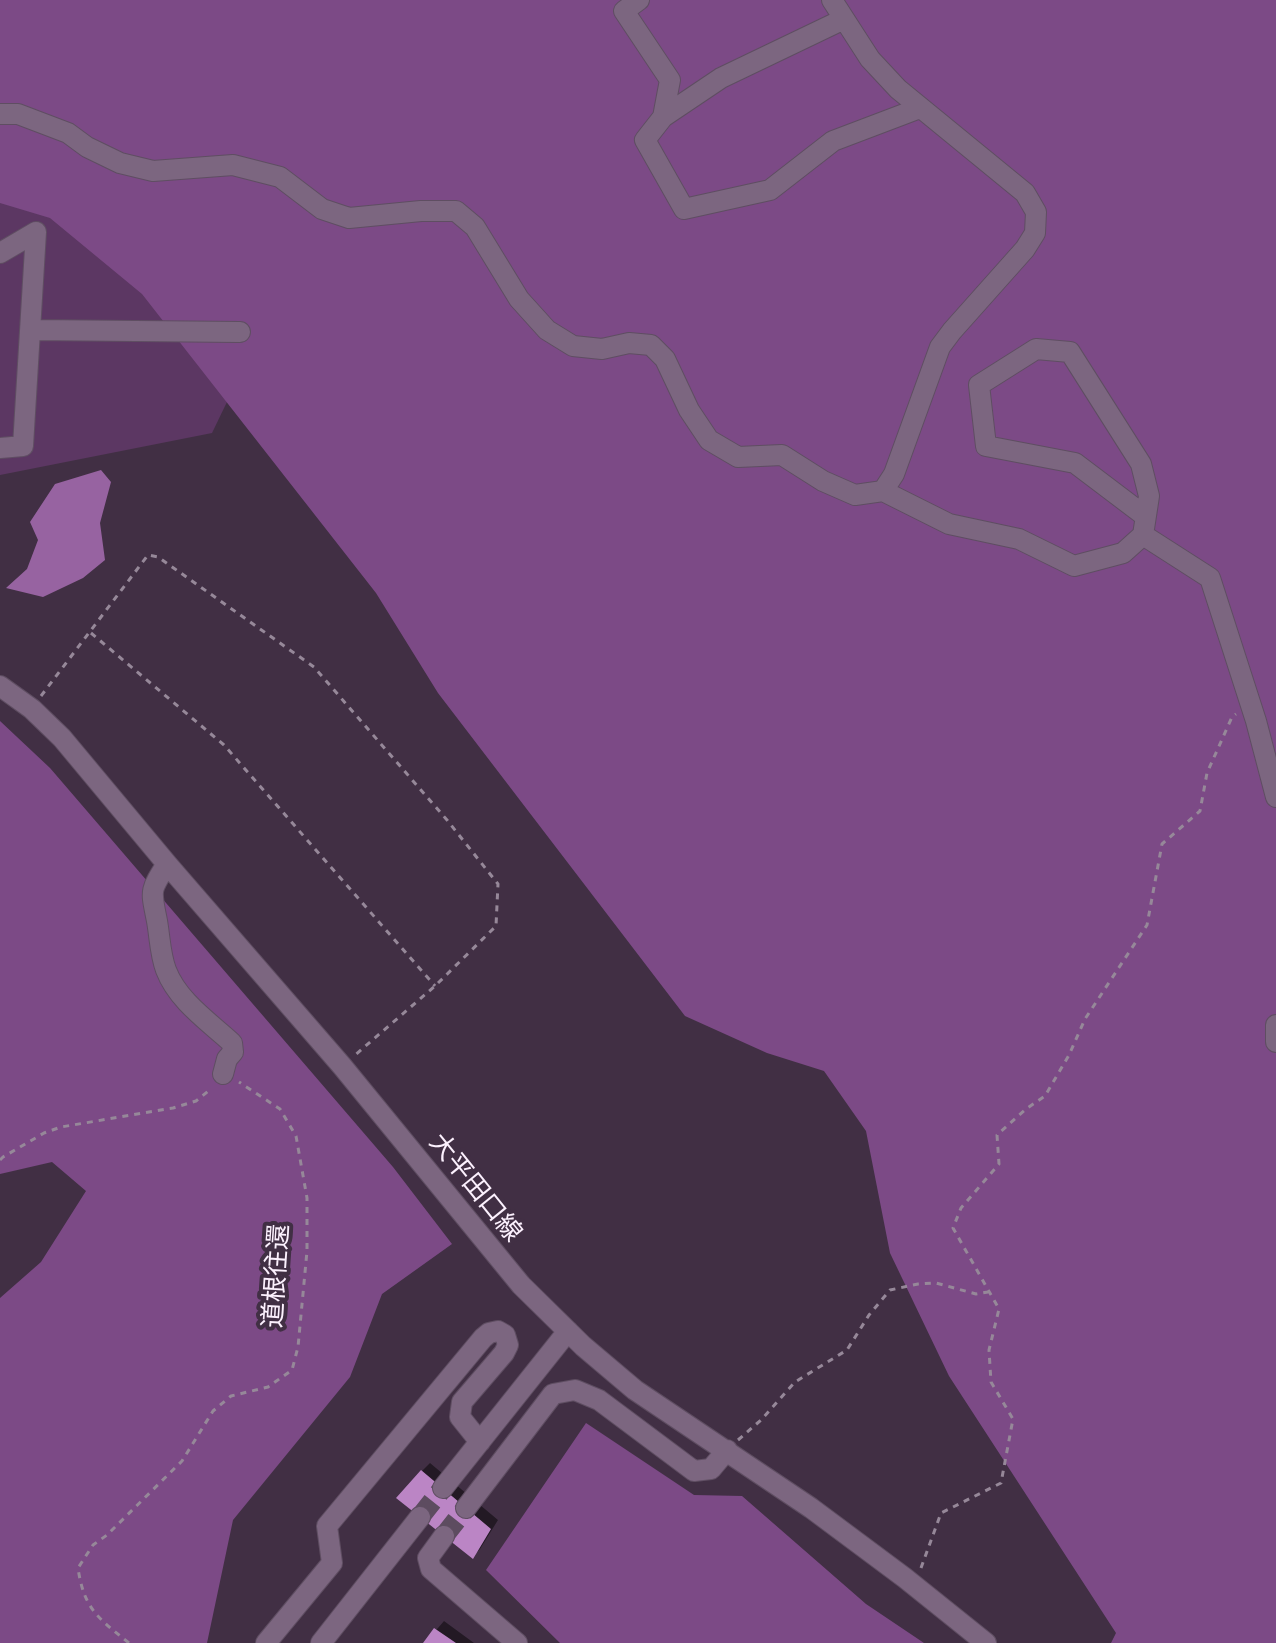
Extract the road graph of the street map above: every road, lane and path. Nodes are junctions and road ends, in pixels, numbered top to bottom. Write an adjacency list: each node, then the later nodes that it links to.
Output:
1 (639, 0): 6 (street)
2 (832, 0): 3 (street)
3 (844, 19): 4 (street); 6 (street)
4 (920, 108): 6 (street); 11 (street)
5 (0, 114): 11 (street)
6 (663, 117)
7 (0, 253): 8 (street)
8 (31, 330): 9 (street); 10 (street)
9 (240, 332)
10 (0, 448)
11 (883, 491): 12 (street)
12 (1144, 525): 12 (street); 15 (street)
13 (91, 633): 16 (path); 19 (path); 19 (path)
14 (0, 686): 16 (street, 大平田口線)
15 (1250, 702): 17 (street); 25 (path)
16 (32, 709): 18 (street, 大平田口線)
17 (1276, 797)
18 (167, 864): 22 (street, 大平田口線); 23 (street)
19 (435, 986): 22 (path)
20 (1276, 1025): 21 (street)
21 (1276, 1042)
22 (342, 1066): 26 (street, 大平田口線)
23 (223, 1074): 24 (path); 34 (path, 道根往還)
24 (0, 1160)
25 (990, 1292): 28 (path); 33 (path)
26 (568, 1331): 27 (street); 28 (street, 大平田口線)
27 (480, 1442): 29 (street); 35 (street)
28 (727, 1450): 30 (street); 33 (street, 大平田口線)
29 (443, 1488)
30 (466, 1508)
31 (420, 1517): 36 (street)
32 (444, 1536): 37 (street)
33 (914, 1585): 38 (street, 大平田口線)
34 (129, 1643)
35 (266, 1643)
36 (321, 1643)
37 (517, 1643)
38 (986, 1643)

